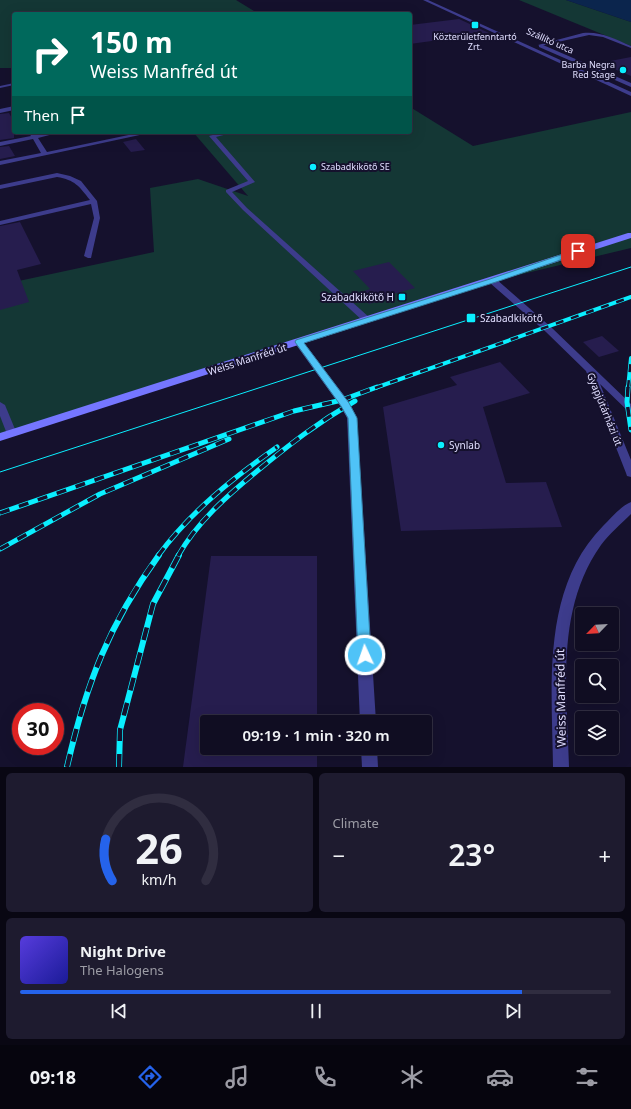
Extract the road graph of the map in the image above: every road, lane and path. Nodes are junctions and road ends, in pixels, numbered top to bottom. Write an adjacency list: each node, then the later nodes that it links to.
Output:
1 (428, 1): 2 (street, Szállító utca); 5 (street, Szállító utca)
2 (441, 1): 3 (street, Szállító utca)
3 (455, 7)
4 (511, 32): 5 (street, Szállító utca)
5 (499, 34): 10 (street, Szállító utca)
6 (534, 42): 7 (street, Szállító utca)
7 (540, 45): 8 (lane); 9 (street, Szállító utca)
8 (631, 48)
9 (584, 64): 10 (street, Szállító utca); 12 (street, Szállító utca)
10 (571, 66): 14 (street, Szállító utca)
11 (12, 84): 13 (lane)
12 (631, 85)
13 (0, 87)
14 (631, 94)
15 (12, 108): 16 (lane)
16 (0, 111)
17 (32, 134): 20 (lane); 21 (lane)
18 (141, 134): 21 (lane)
19 (222, 134): 31 (lane)
20 (0, 144)
21 (45, 154): 22 (lane)
22 (0, 163)
23 (0, 187): 24 (lane)
24 (94, 201): 25 (lane); 29 (lane)
25 (0, 223)
26 (631, 231): 28 (main road, Weiss Manfréd út)
27 (631, 235): 28 (main road, Weiss Manfréd út)
28 (607, 242): 30 (main road, Weiss Manfréd út)
29 (88, 256)
30 (493, 281): 31 (main road, Weiss Manfréd út); 33 (lane)
31 (367, 320): 32 (main road, Weiss Manfréd út)
32 (299, 342): 36 (main road, Weiss Manfréd út); 40 (street)
33 (588, 368): 35 (lane); 38 (lane, Gyapjútárházi út)
34 (0, 405): 36 (lane)
35 (631, 409)
36 (12, 434): 37 (main road, Weiss Manfréd út)
37 (0, 437)
38 (631, 473)
39 (631, 507): 43 (street, Weiss Manfréd út)
40 (368, 715)
41 (370, 755): 42 (street)
42 (370, 767)
43 (561, 767)

